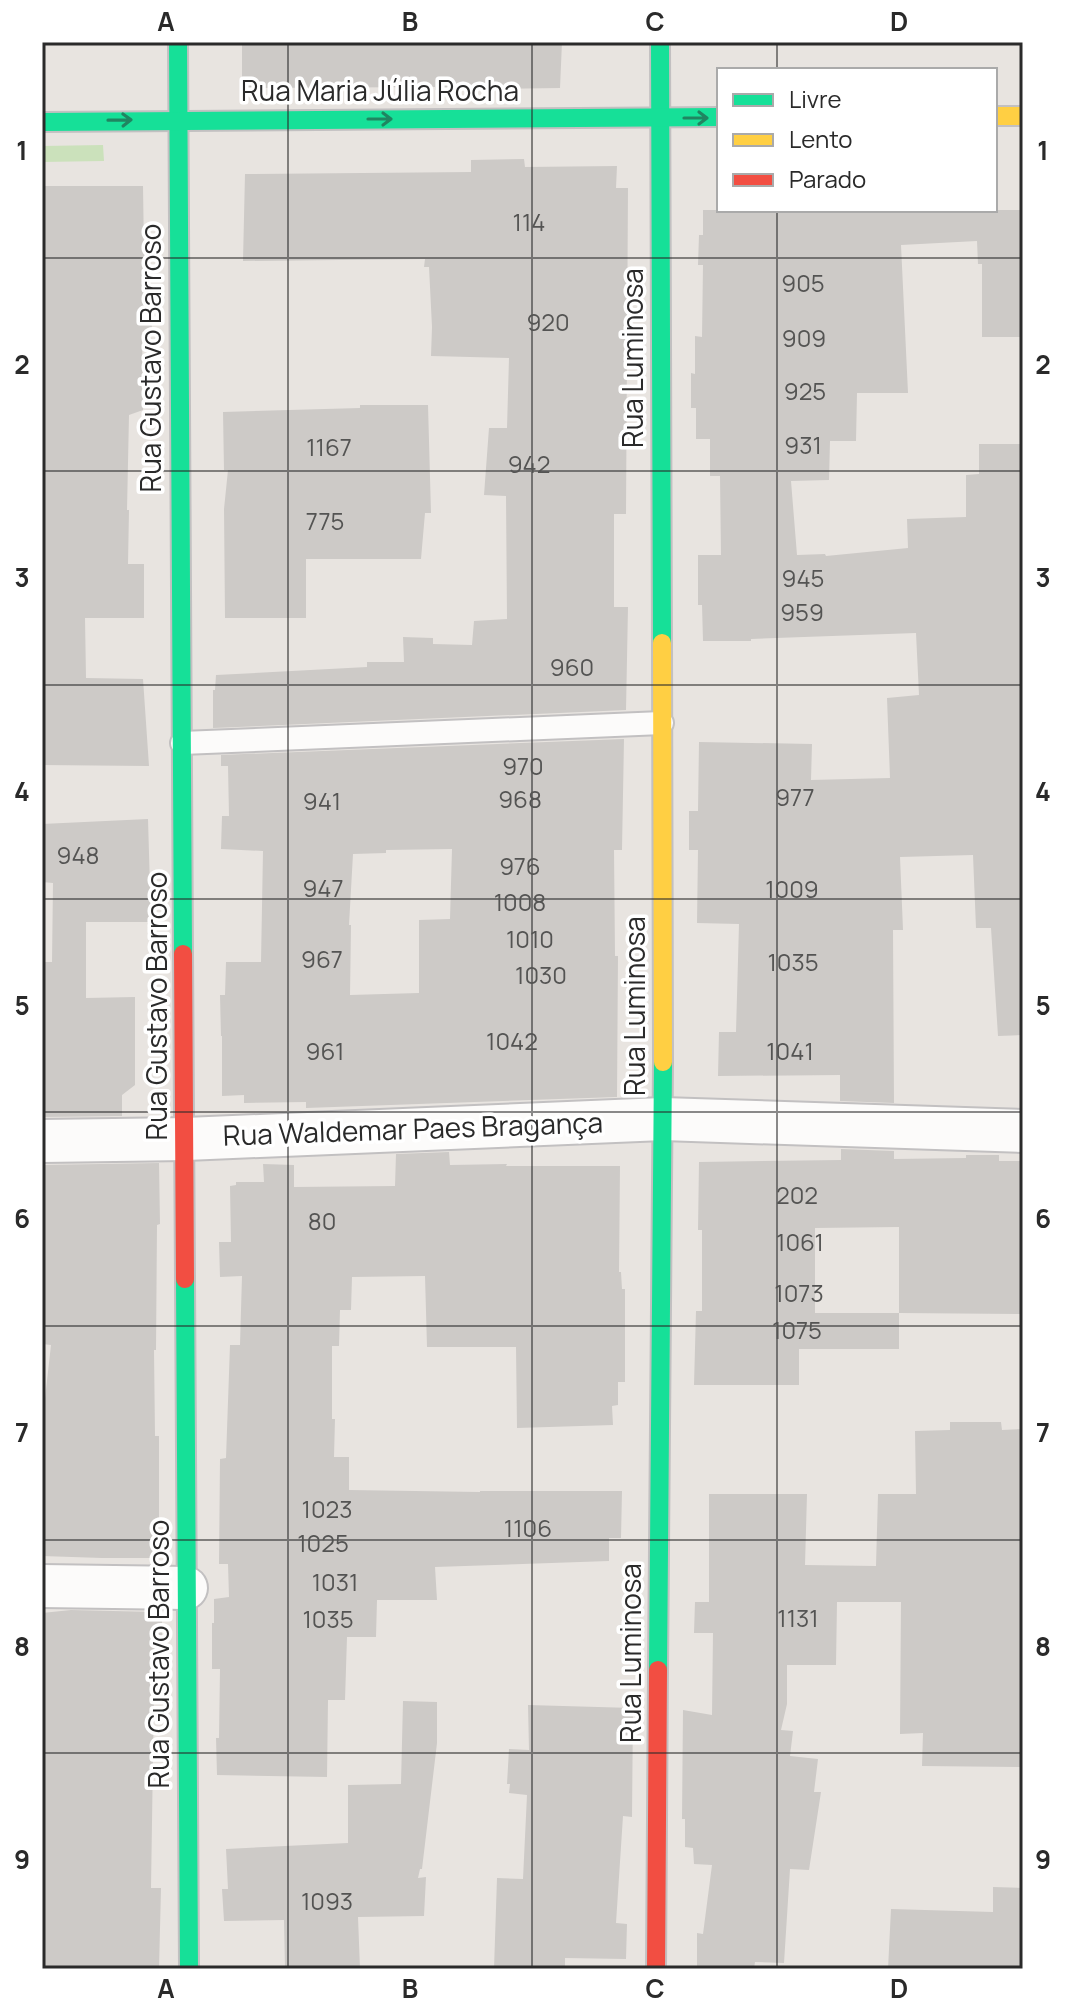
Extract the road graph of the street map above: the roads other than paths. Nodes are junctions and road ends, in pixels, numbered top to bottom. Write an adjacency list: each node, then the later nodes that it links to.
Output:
1 (178, 42): 7 (street, Rua Gustavo Barroso)
2 (660, 42): 6 (street, Rua Luminosa)
3 (997, 116): 4 (street)
4 (1023, 116)
5 (717, 117): 6 (street, Rua Maria Júlia Rocha, one-way to 5)
6 (659, 118): 7 (street, Rua Maria Júlia Rocha, one-way to 6); 9 (street, Rua Luminosa)
7 (178, 120): 8 (street, Rua Maria Júlia Rocha, one-way to 7); 10 (street, Rua Gustavo Barroso)
8 (42, 122)
9 (662, 723): 10 (lane); 11 (street, Rua Luminosa)
10 (182, 743): 13 (street, Rua Gustavo Barroso)
11 (663, 1119): 12 (street, Rua Waldemar Paes Bragança); 13 (street, Rua Waldemar Paes Bragança); 18 (street, Rua Luminosa)
12 (1023, 1131)
13 (186, 1139): 14 (street, Rua Waldemar Paes Bragança); 16 (street, Rua Gustavo Barroso)
14 (42, 1141)
15 (42, 1586): 16 (street)
16 (186, 1588): 17 (street, Rua Gustavo Barroso)
17 (189, 1969)
18 (656, 1969)

